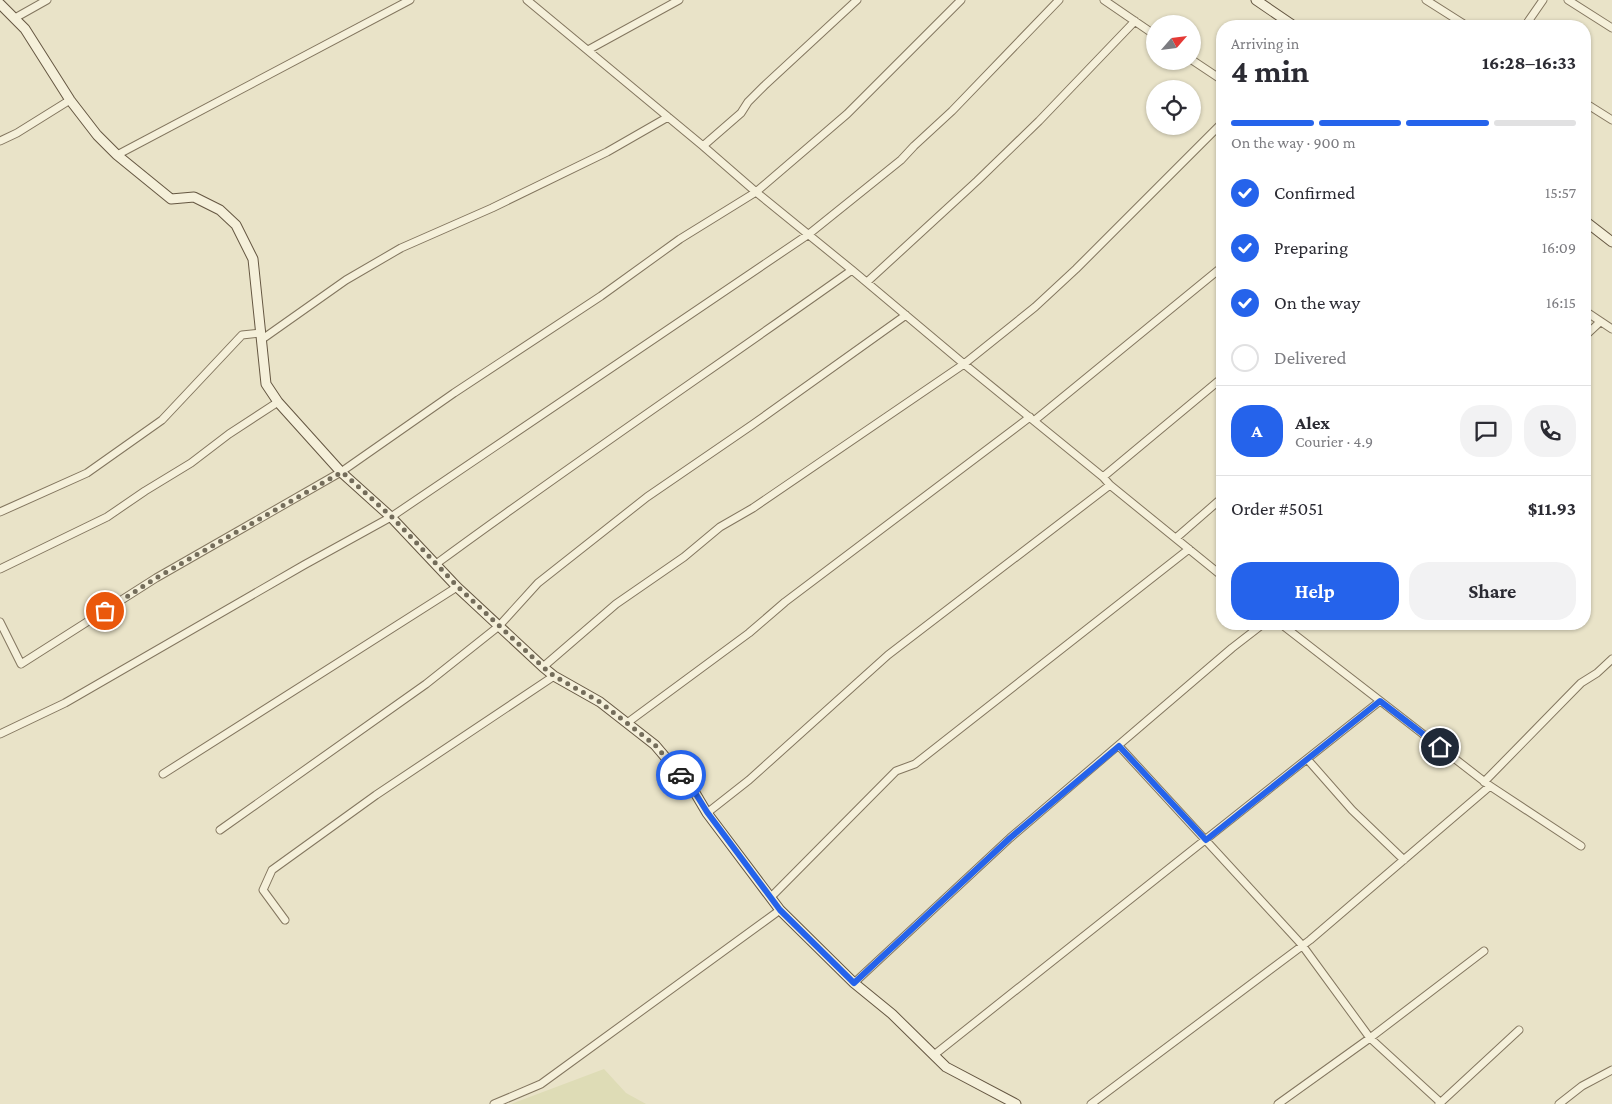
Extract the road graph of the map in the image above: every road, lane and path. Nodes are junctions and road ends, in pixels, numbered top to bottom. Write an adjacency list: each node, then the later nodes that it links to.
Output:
1 (47, 0): 14 (street)
2 (410, 0): 31 (street)
3 (527, 0): 21 (street)
4 (679, 0): 21 (street)
5 (857, 0): 30 (street)
6 (961, 0): 32 (street)
7 (1059, 0): 34 (street)
8 (1104, 0): 18 (street)
9 (1256, 0): 15 (street)
10 (1426, 0): 16 (street)
11 (1542, 0): 17 (street)
12 (1568, 0): 20 (street)
13 (0, 4): 14 (street)
14 (15, 18): 24 (street)
15 (1285, 20)
16 (1458, 20)
17 (1529, 20)
18 (1134, 21): 19 (street); 38 (street)
19 (1146, 28)
20 (1612, 28)
21 (588, 50): 26 (street)
22 (1201, 66): 23 (street)
23 (1216, 76)
24 (70, 100): 29 (street); 31 (street)
25 (1591, 107): 27 (street)
26 (668, 117): 30 (street); 44 (street)
27 (1612, 120)
28 (1216, 129): 45 (street)
29 (0, 141)
30 (703, 146): 32 (street)
31 (117, 155): 44 (street)
32 (756, 192): 34 (street); 49 (street)
33 (1591, 226): 35 (street)
34 (809, 234): 36 (street); 54 (street)
35 (1612, 242)
36 (852, 270): 38 (street); 57 (street)
37 (1216, 272): 48 (street)
38 (867, 282): 39 (street)
39 (906, 315): 45 (street); 62 (street)
40 (1591, 315): 41 (street)
41 (1600, 322): 42 (street); 43 (street)
42 (1612, 329)
43 (1591, 330)
44 (261, 337): 47 (street); 53 (street)
45 (964, 364): 48 (street); 66 (street)
46 (1216, 383): 50 (street)
47 (278, 402): 49 (street); 58 (street)
48 (1033, 419): 50 (street); 69 (street)
49 (342, 472): 54 (street); 61 (street)
50 (1103, 477): 51 (street)
51 (1110, 485): 55 (street); 75 (street)
52 (1216, 503): 55 (street)
53 (0, 512)
54 (392, 517): 57 (street); 70 (street)
55 (1176, 538): 56 (street)
56 (1189, 550): 59 (street); 80 (street)
57 (436, 564): 60 (street)
58 (0, 569)
59 (1216, 571)
60 (458, 587): 62 (street); 73 (street)
61 (0, 622)
62 (499, 626): 66 (street); 76 (street)
63 (1255, 630): 71 (street)
64 (1289, 630): 68 (street)
65 (1612, 659): 74 (street)
66 (543, 667): 67 (street)
67 (554, 676): 69 (street); 82 (street)
68 (1380, 701): 72 (street); 74 (street)
69 (627, 723): 75 (street)
70 (0, 734)
71 (1119, 746): 77 (street); 85 (street)
72 (1308, 760): 77 (street); 79 (street)
73 (163, 774)
74 (1487, 784): 78 (street); 79 (street)
75 (707, 812): 80 (street)
76 (220, 830)
77 (1206, 840): 83 (street); 88 (street)
78 (1581, 846)
79 (1404, 860): 83 (street)
80 (771, 897): 81 (street)
81 (780, 910): 85 (street); 91 (street)
82 (285, 920)
83 (1302, 945): 87 (street); 93 (street)
84 (1484, 951): 87 (street)
85 (854, 983): 88 (street)
86 (1520, 1030): 90 (street)
87 (1370, 1038): 90 (street); 94 (street)
88 (934, 1055): 92 (street)
89 (1612, 1070): 95 (street)
90 (1440, 1103)
91 (494, 1104)
92 (1016, 1104)
93 (1091, 1104)
94 (1278, 1104)
95 (1559, 1104)

